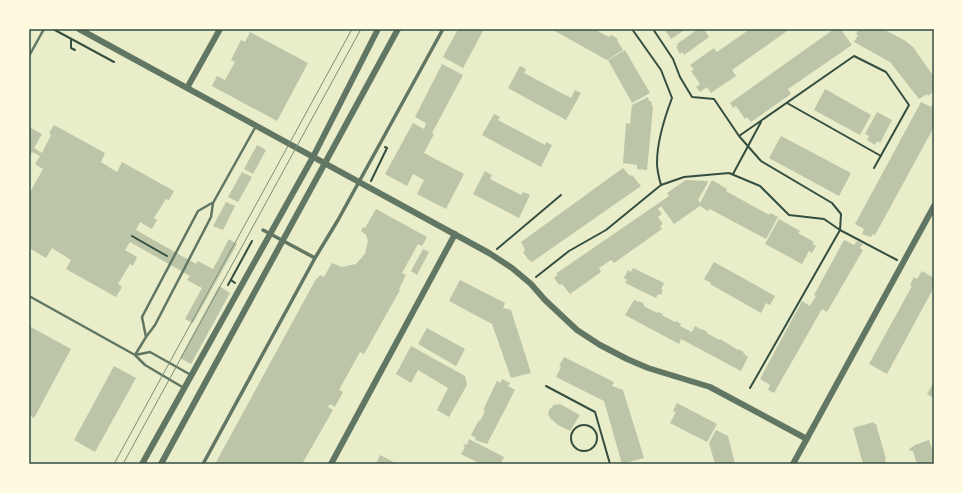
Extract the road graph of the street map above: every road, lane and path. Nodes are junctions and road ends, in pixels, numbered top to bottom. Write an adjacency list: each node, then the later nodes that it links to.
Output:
1 (44, 29): 12 (lane)
2 (53, 29): 10 (path)
3 (79, 29): 14 (street)
4 (220, 29): 14 (street)
5 (378, 29): 22 (street)
6 (398, 29): 23 (street)
7 (443, 29): 19 (street)
8 (632, 29): 26 (path)
9 (653, 29): 18 (path)
10 (71, 39): 11 (path); 13 (path)
11 (75, 50)
12 (29, 56)
13 (114, 62)
14 (187, 88): 17 (street)
15 (787, 103): 16 (path); 21 (path); 21 (path)
16 (762, 121): 18 (path); 20 (path)
17 (256, 126): 22 (street); 29 (lane)
18 (739, 136): 20 (path)
19 (379, 145): 27 (path); 38 (street)
20 (748, 147): 25 (path); 32 (path)
21 (881, 156): 24 (path)
22 (313, 158): 23 (street); 45 (street)
23 (325, 164): 27 (street); 52 (street)
24 (874, 168)
25 (733, 174): 26 (path); 32 (path)
26 (661, 185): 40 (path)
27 (368, 187): 33 (street)
28 (561, 195): 36 (path)
29 (213, 203): 43 (lane); 43 (lane)
30 (934, 206): 39 (street)
31 (263, 230): 38 (street)
32 (840, 230): 39 (path); 48 (path)
33 (455, 234): 49 (street); 54 (street)
34 (132, 236): 37 (path)
35 (252, 241): 41 (path)
36 (497, 249)
37 (170, 257)
38 (315, 258): 53 (street)
39 (903, 263): 49 (street)
40 (536, 277)
41 (228, 285)
42 (29, 296): 44 (lane)
43 (146, 337): 44 (lane)
44 (134, 355): 45 (lane); 47 (lane)
45 (191, 375): 47 (street)
46 (546, 386): 55 (path)
47 (184, 388): 51 (street)
48 (750, 388)
49 (807, 439): 56 (street)
50 (575, 446): 50 (path)
51 (142, 464)
52 (161, 464)
53 (203, 464)
54 (331, 464)
55 (610, 464)
56 (793, 464)

